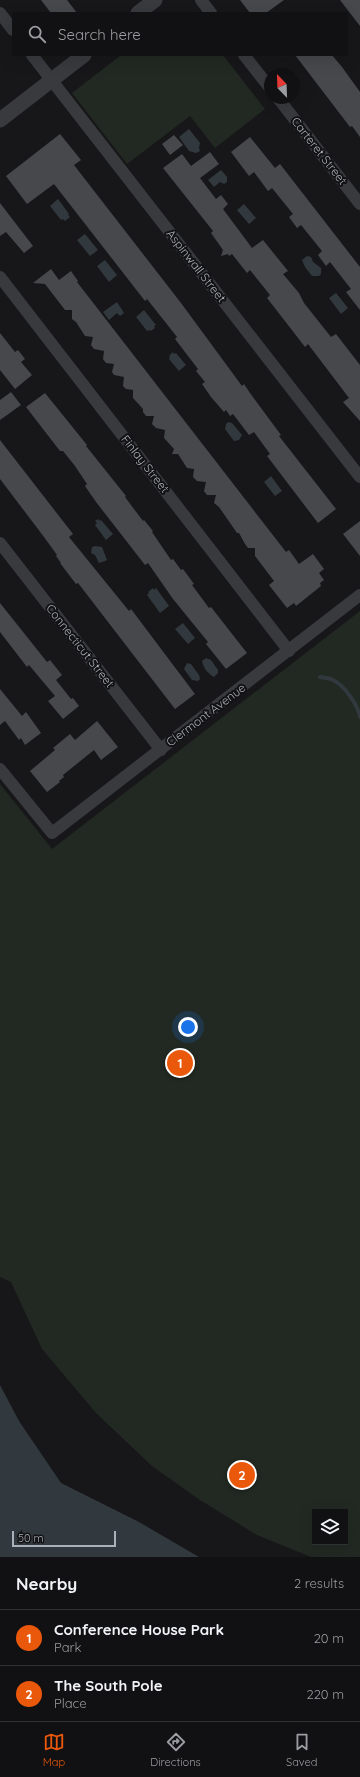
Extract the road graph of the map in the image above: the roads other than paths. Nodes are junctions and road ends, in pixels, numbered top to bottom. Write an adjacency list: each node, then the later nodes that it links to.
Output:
1 (155, 0): 3 (street)
2 (201, 0): 4 (street)
3 (139, 12)
4 (210, 12)
5 (0, 13): 6 (street)
6 (12, 29)
7 (33, 56): 10 (street, Aspinwall Street)
8 (83, 56): 10 (street)
9 (245, 56): 11 (street)
10 (52, 80): 13 (street); 16 (street, Aspinwall Street)
11 (264, 80)
12 (283, 104): 14 (street, Carteret Street)
13 (0, 120)
14 (360, 204)
15 (0, 277): 19 (street, Finlay Street)
16 (360, 477)
17 (0, 543): 20 (street, Connecticut Street)
18 (360, 595): 19 (street, Clermont Avenue)
19 (289, 651): 20 (street, Clermont Avenue)
20 (161, 750): 21 (street, Clermont Avenue)
21 (0, 769)

